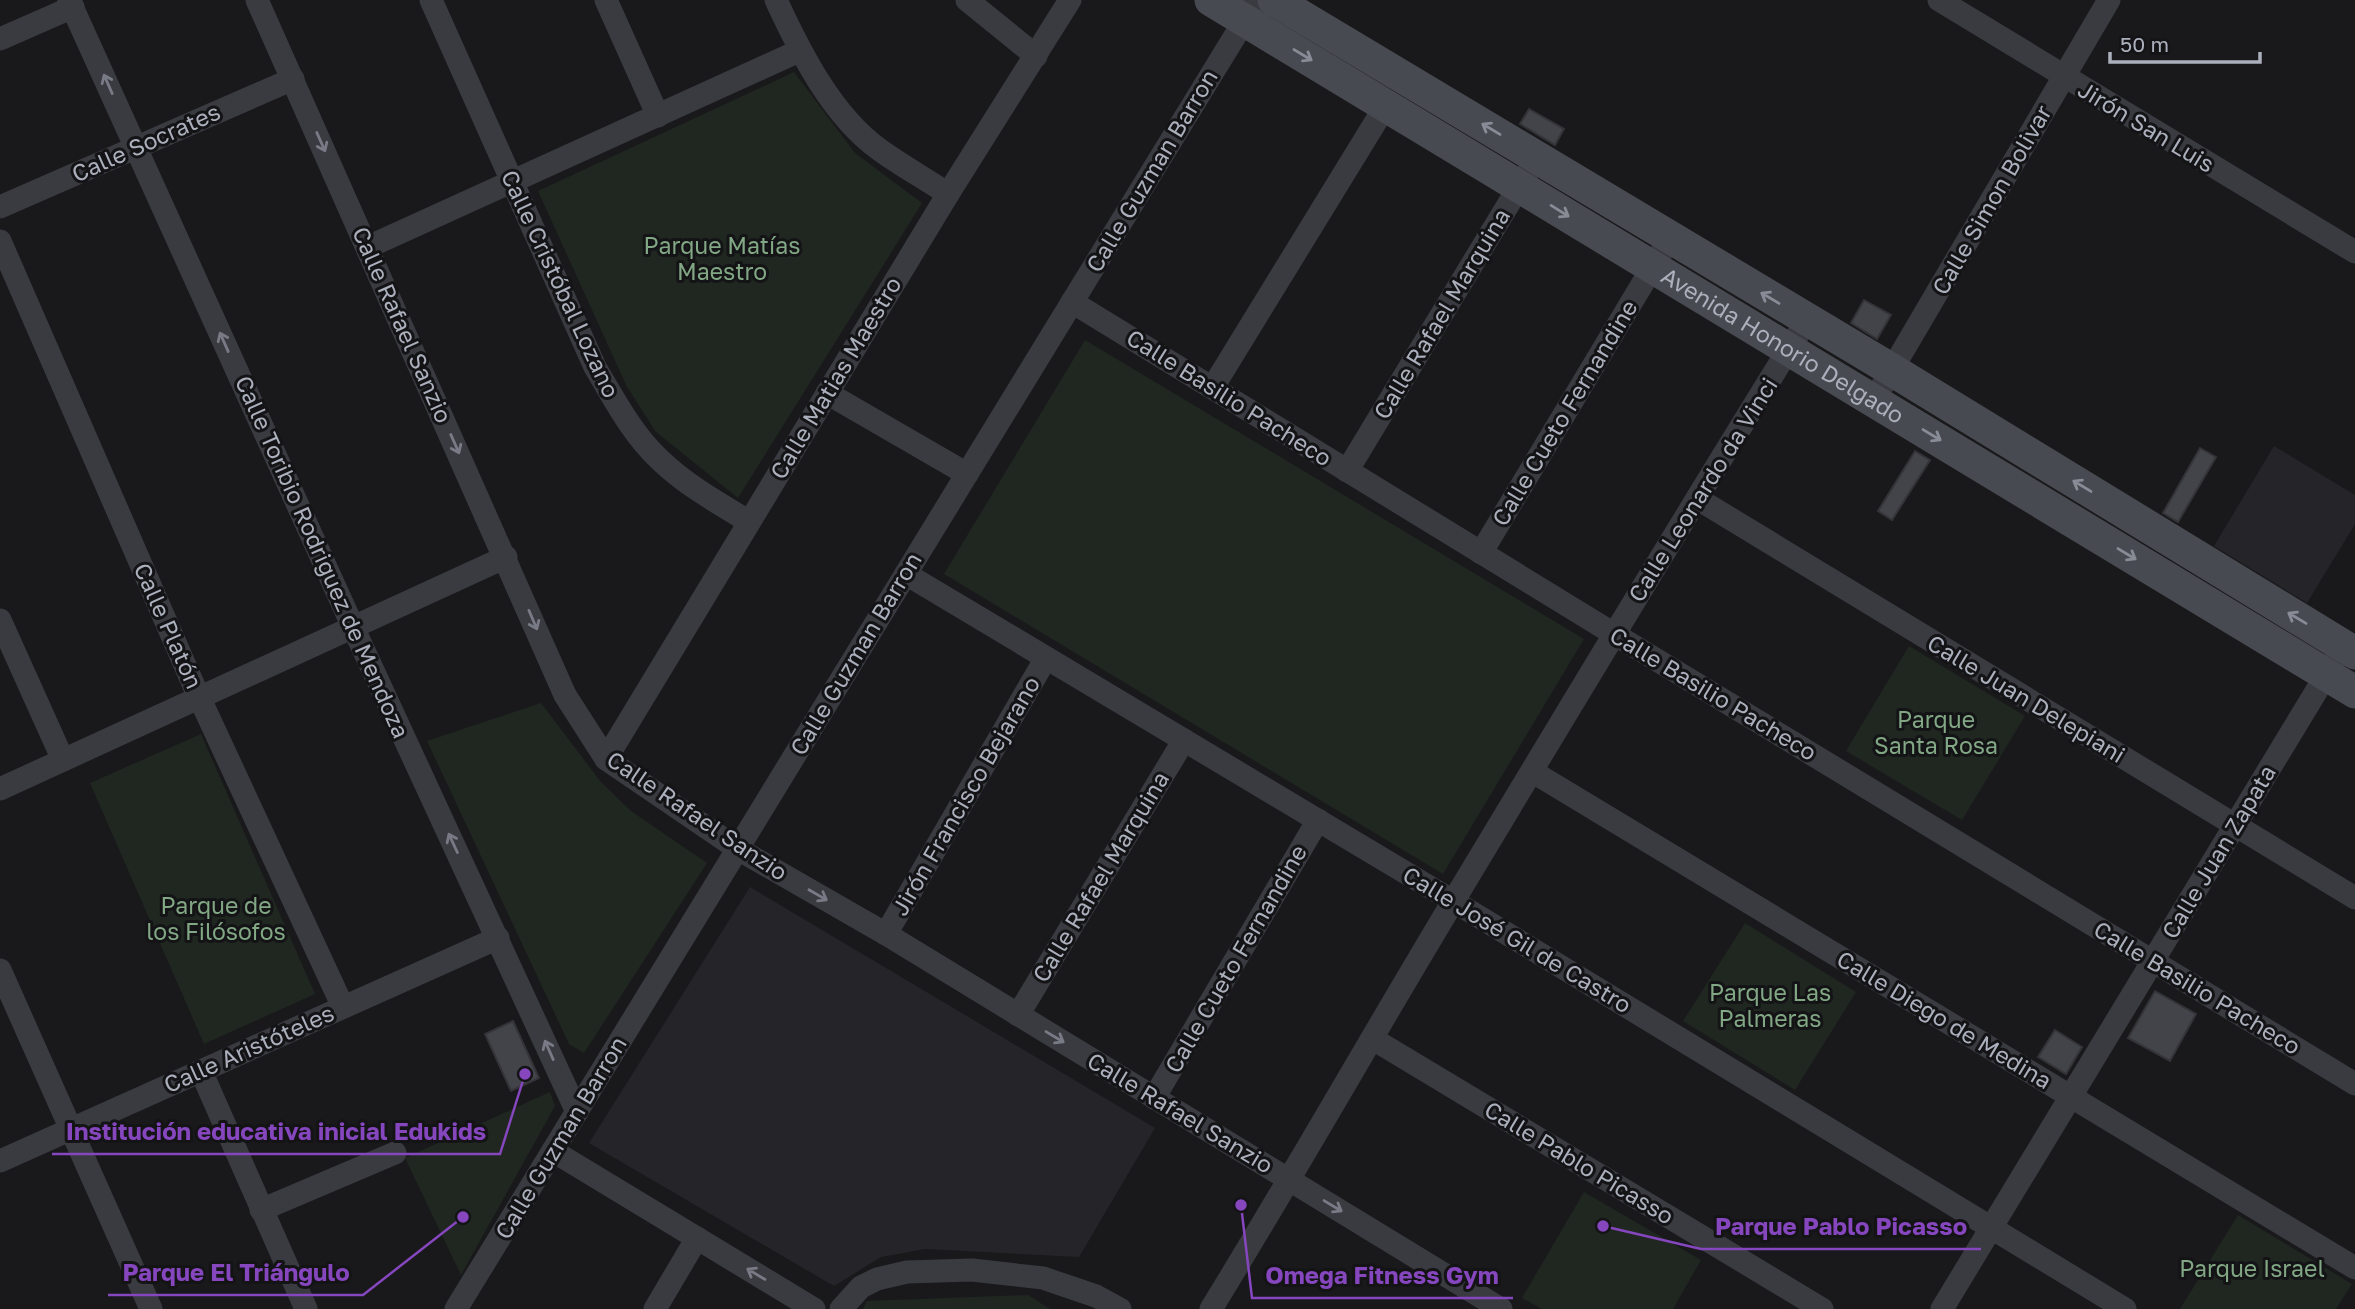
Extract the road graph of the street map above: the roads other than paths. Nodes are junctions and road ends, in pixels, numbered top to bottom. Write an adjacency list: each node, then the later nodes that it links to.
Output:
1 (257, 0): 17 (street, Calle Rafael Sanzio)
2 (431, 0): 22 (street, Calle Cristóbal Lozano)
3 (606, 0): 19 (street)
4 (776, 0): 14 (street)
5 (967, 0): 15 (street)
6 (1070, 0): 15 (street, Calle Matias Maestro)
7 (1211, 0): 12 (street, Avenida Honorio Delgado)
8 (1274, 0): 21 (street, Avenida Honorio Delgado, one-way to 8)
9 (1939, 0): 16 (street, Jirón San Luis)
10 (2109, 0): 16 (street, Calle Simon Bolivar)
11 (71, 4): 13 (street); 20 (street, Calle Toribio Rodriguez de Mendoza, one-way to 11)
12 (1251, 10): 18 (street, Avenida Honorio Delgado, one-way to 18); 31 (street, Calle Guzman Barron)
13 (0, 39)
14 (799, 51): 19 (street); 24 (street)
15 (1036, 56): 24 (street, Calle Matias Maestro)
16 (2064, 78): 29 (street, Jirón San Luis); 34 (street, Calle Simon Bolivar)
17 (293, 79): 20 (street, Calle Socrates); 28 (street, Calle Rafael Sanzio, one-way to 28)
18 (1386, 105): 23 (street, Avenida Honorio Delgado); 35 (street)
19 (658, 116): 22 (street)
20 (136, 147): 25 (street, Calle Socrates); 46 (street, Calle Toribio Rodriguez de Mendoza, one-way to 20)
21 (1537, 157): 23 (street, Calle Rafael Marquina); 26 (street, Avenida Honorio Delgado)
22 (512, 182): 28 (street); 41 (street, Calle Cristóbal Lozano)
23 (1519, 185): 30 (street, Avenida Honorio Delgado, one-way to 30); 38 (street, Calle Rafael Marquina)
24 (948, 194): 36 (street, Calle Matias Maestro)
25 (0, 207)
26 (1671, 238): 30 (street, Calle Cueto Fernandine); 32 (street, Avenida Honorio Delgado, one-way to 26)
27 (0, 241): 51 (street, Calle Platón)
28 (368, 247): 43 (street, Calle Rafael Sanzio, one-way to 43)
29 (2355, 252)
30 (1652, 268): 33 (street, Avenida Honorio Delgado); 42 (street, Calle Cueto Fernandine)
31 (1072, 302): 35 (street, Calle Basilio Pacheco); 39 (street, Calle Guzman Barron)
32 (1807, 320): 33 (street, Calle Leonardo da Vinci); 34 (street, Avenida Honorio Delgado)
33 (1789, 349): 37 (street, Avenida Honorio Delgado); 40 (street, Calle Leonardo da Vinci)
34 (1892, 370): 37 (street, Calle Simon Bolivar); 48 (street, Avenida Honorio Delgado, one-way to 34)
35 (1213, 387): 38 (street, Calle Basilio Pacheco)
36 (827, 393): 39 (street); 41 (street, Calle Matias Maestro)
37 (1874, 400): 50 (street, Avenida Honorio Delgado, one-way to 50)
38 (1348, 471): 42 (street, Calle Basilio Pacheco)
39 (967, 474): 44 (street, Calle Guzman Barron)
40 (1698, 499): 47 (street, Calle Leonardo da Vinci); 60 (street, Calle Juan Delepiani)
41 (748, 521): 55 (street, Calle Matias Maestro)
42 (1481, 553): 47 (street, Calle Basilio Pacheco)
43 (506, 557): 46 (street); 55 (street, Calle Rafael Sanzio, one-way to 55)
44 (906, 574): 49 (street, Calle José Gil de Castro); 61 (street, Calle Guzman Barron)
45 (0, 620): 54 (street)
46 (353, 627): 51 (street); 65 (street, Calle Toribio Rodriguez de Mendoza, one-way to 46)
47 (1614, 634): 56 (street, Calle Leonardo da Vinci); 66 (street, Calle Basilio Pacheco)
48 (2349, 650): 50 (street, Calle Juan Zapata)
49 (1046, 658): 53 (street, Calle José Gil de Castro); 64 (street, Jirón Francisco Bejarano)
50 (2326, 675): 52 (street, Avenida Honorio Delgado); 60 (street, Calle Juan Zapata)
51 (197, 691): 54 (street); 68 (street, Calle Platón)
52 (2355, 692)
53 (1184, 740): 59 (street, Calle José Gil de Castro); 69 (street, Calle Rafael Marquina)
54 (60, 754): 57 (street); 58 (street)
55 (606, 759): 61 (street, Calle Rafael Sanzio)
56 (1533, 772): 63 (street, Calle Leonardo da Vinci); 73 (street, Calle Diego de Medina)
57 (0, 774)
58 (0, 789)
59 (1318, 820): 63 (street, Calle José Gil de Castro); 74 (street, Calle Cueto Fernandine)
60 (2234, 827): 62 (street, Calle Juan Delepiani); 66 (street, Calle Juan Zapata)
61 (738, 849): 64 (street, Calle Rafael Sanzio, one-way to 64); 75 (street, Calle Guzman Barron)
62 (2355, 898)
63 (1453, 901): 70 (street, Calle Leonardo da Vinci); 82 (street, Calle José Gil de Castro)
64 (886, 934): 69 (street, Calle Rafael Sanzio)
65 (498, 938): 68 (street, Calle Aristóteles); 75 (street, Calle Toribio Rodriguez de Mendoza, one-way to 65)
66 (2153, 961): 72 (street, Calle Basilio Pacheco); 73 (street, Calle Juan Zapata)
67 (0, 970): 76 (street)
68 (343, 1007): 71 (street, Calle Aristóteles)
69 (1018, 1015): 74 (street, Calle Rafael Sanzio, one-way to 74)
70 (1373, 1038): 80 (street, Calle Leonardo da Vinci); 94 (street, Calle Pablo Picasso)
71 (201, 1071): 76 (street, Calle Aristóteles); 81 (street)
72 (2355, 1084)
73 (2071, 1096): 82 (street, Calle Juan Zapata); 84 (street, Calle Diego de Medina)
74 (1154, 1098): 80 (street, Calle Rafael Sanzio)
75 (577, 1112): 77 (street, Calle Guzman Barron)
76 (71, 1129): 79 (street, Calle Aristóteles); 85 (street)
77 (553, 1151): 83 (street); 87 (street, Calle Guzman Barron)
78 (396, 1153): 81 (street)
79 (0, 1161)
80 (1290, 1180): 92 (street, Calle Leonardo da Vinci); 93 (street, Calle Rafael Sanzio, one-way to 93)
81 (261, 1210): 86 (street)
82 (1991, 1227): 95 (street, Calle Juan Zapata); 96 (street, Calle José Gil de Castro)
83 (697, 1238): 88 (street); 89 (street, one-way to 83)
84 (2355, 1268)
85 (151, 1309)
86 (306, 1309)
87 (456, 1309)
88 (655, 1309)
89 (814, 1309)
90 (841, 1309): 91 (street)
91 (1120, 1309)
92 (1211, 1309)
93 (1501, 1309)
94 (1822, 1309)
95 (1942, 1309)
96 (2125, 1309)

